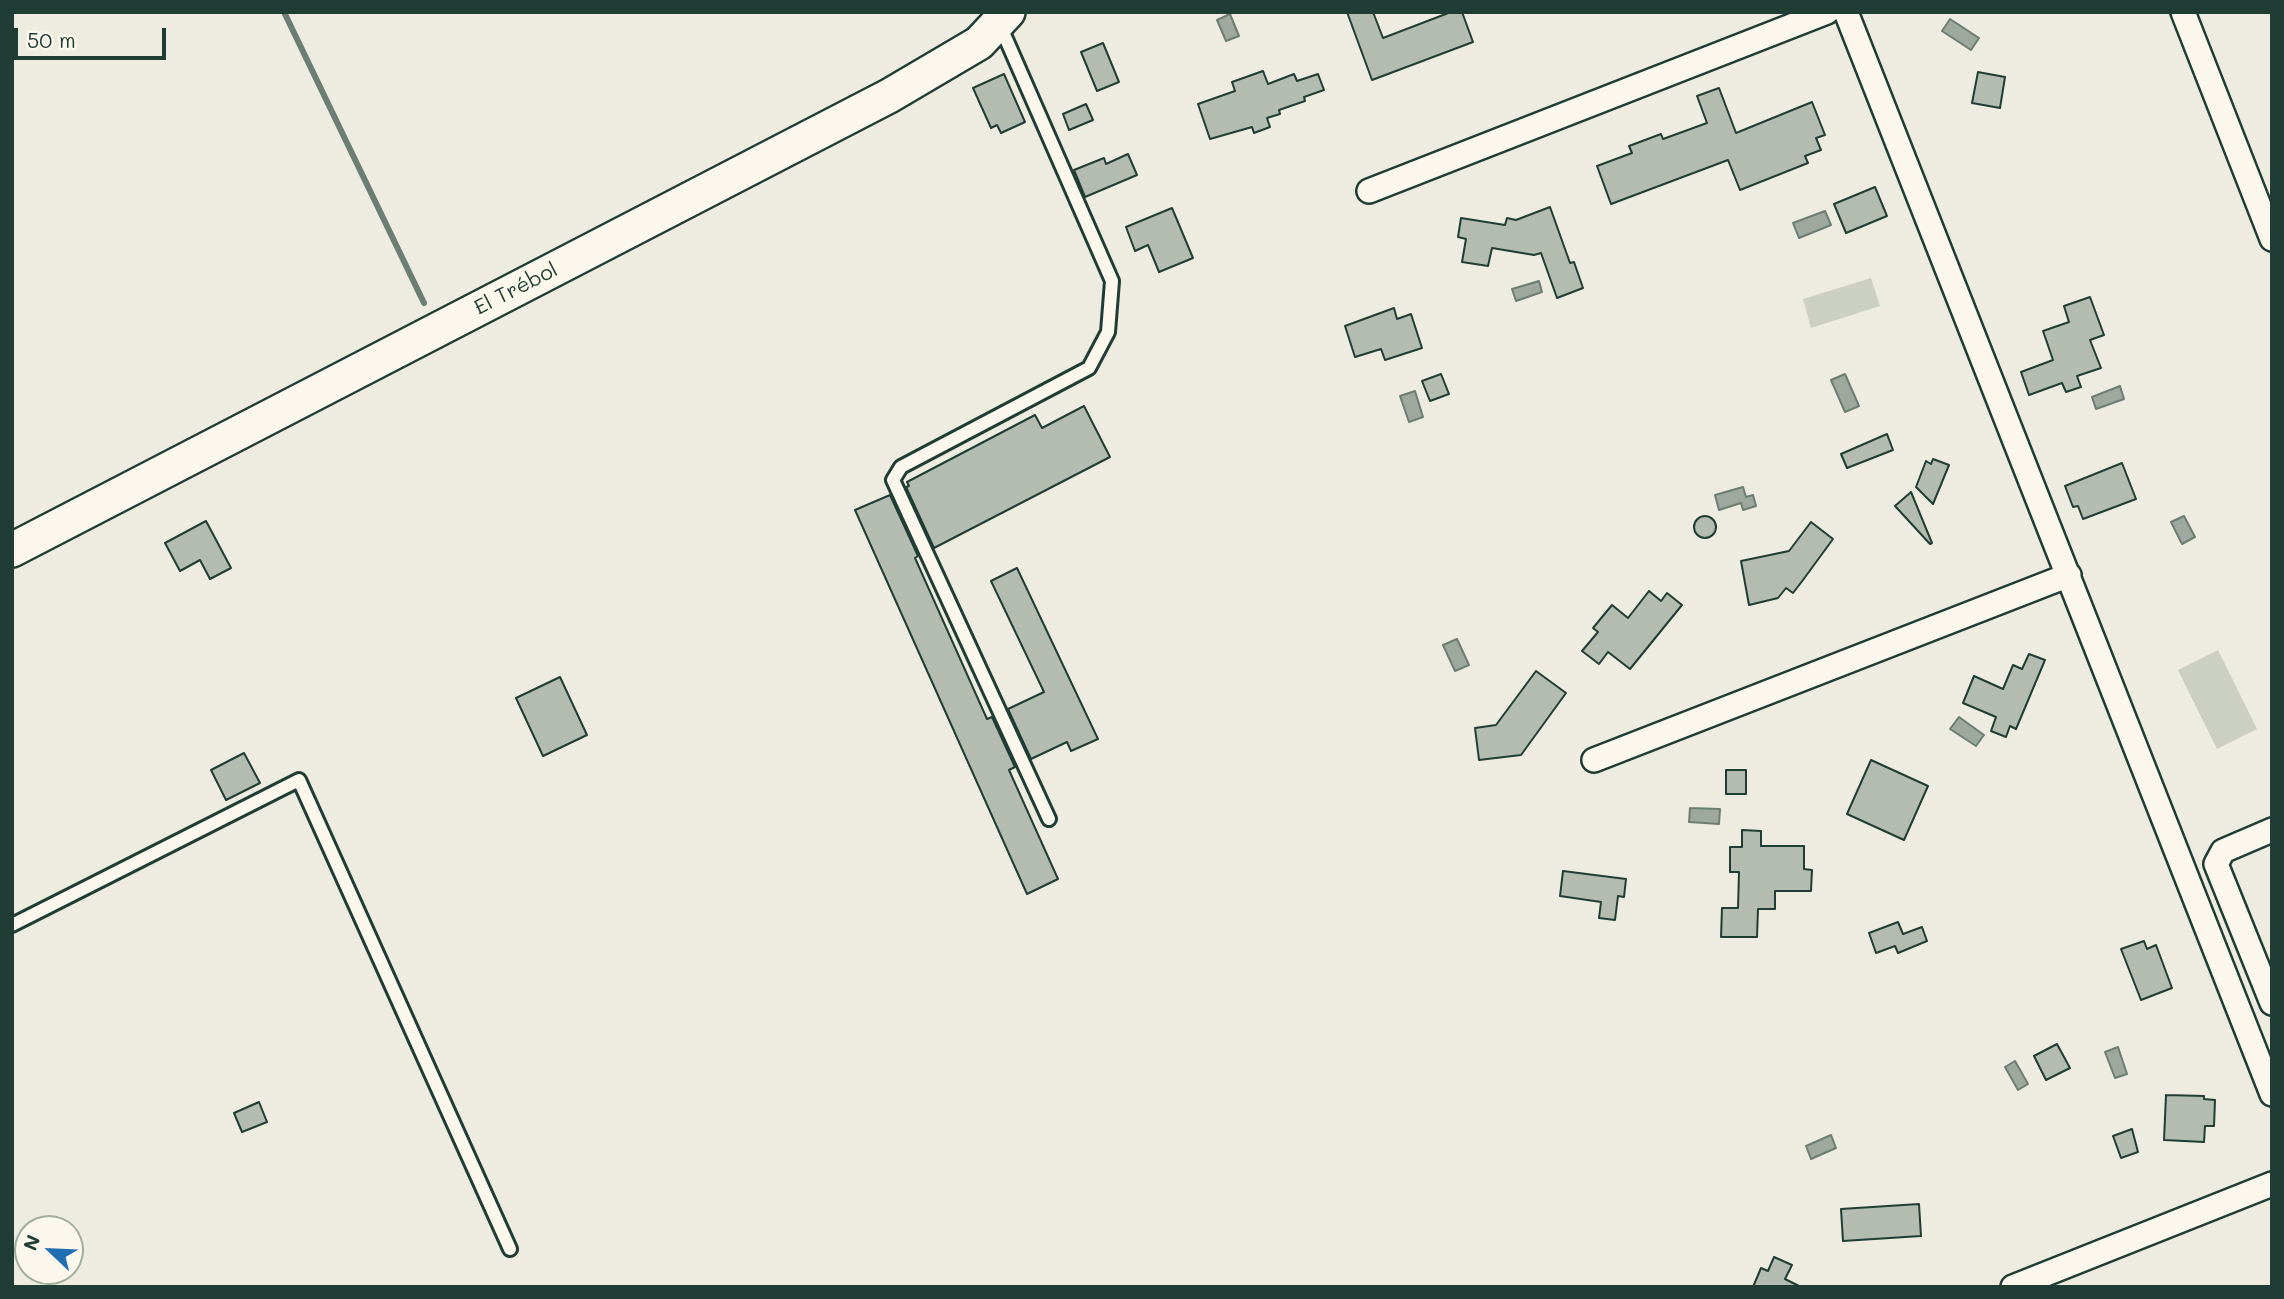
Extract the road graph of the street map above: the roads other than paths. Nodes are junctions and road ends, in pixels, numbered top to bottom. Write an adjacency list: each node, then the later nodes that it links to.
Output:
1 (1827, 12): 5 (street)
2 (1846, 12): 8 (street)
3 (2183, 12): 6 (street)
4 (1004, 18): 7 (main road, El Trébol); 10 (lane)
5 (1369, 191)
6 (2272, 239)
7 (12, 550)
8 (2069, 575): 9 (street); 14 (street)
9 (1594, 760)
10 (1049, 819)
11 (2272, 830): 13 (street)
12 (12, 925): 16 (lane)
13 (2272, 1003)
14 (2272, 1094)
15 (2272, 1184): 17 (street)
16 (510, 1248)
17 (2013, 1287)

